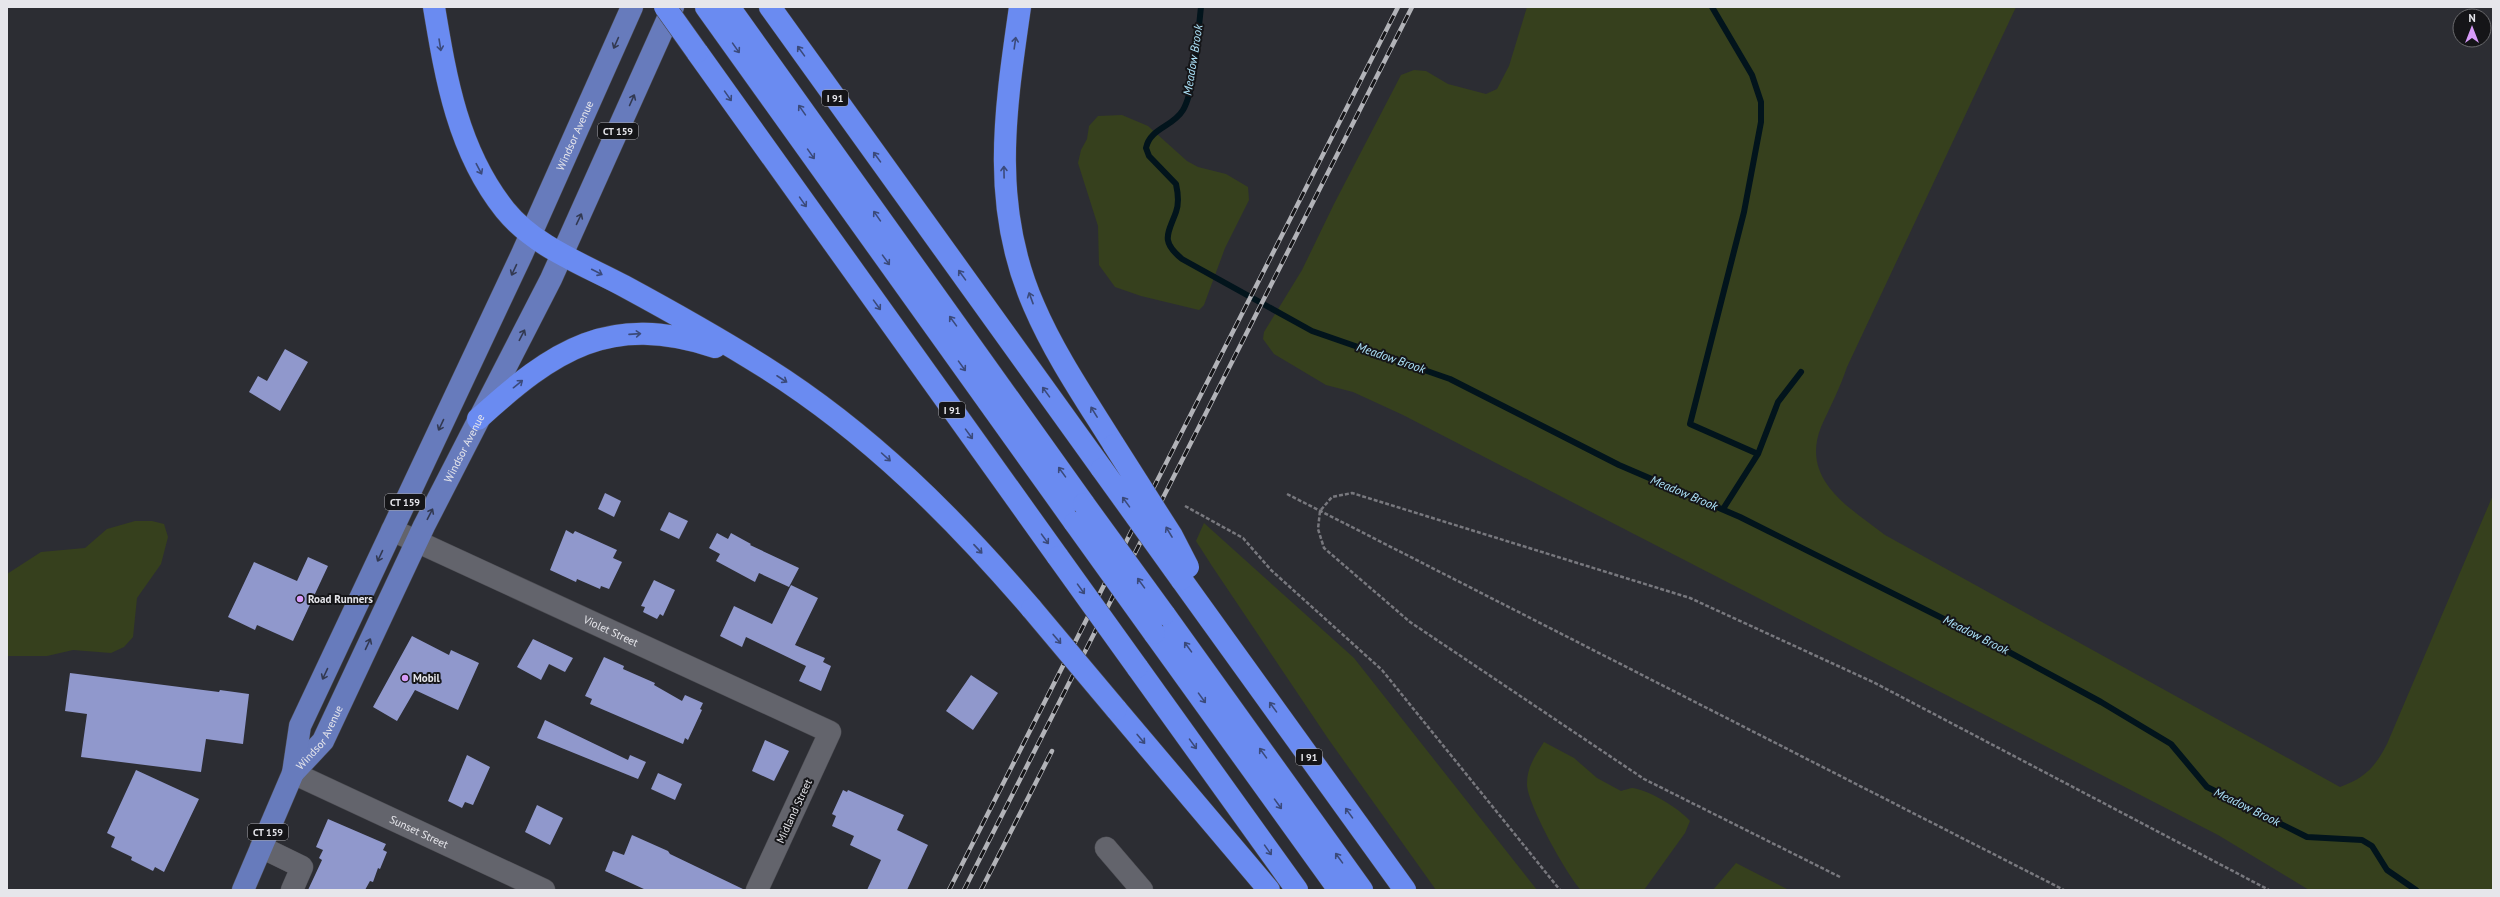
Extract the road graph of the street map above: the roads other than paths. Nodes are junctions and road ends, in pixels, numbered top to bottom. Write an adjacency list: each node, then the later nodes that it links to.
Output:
1 (434, 7): 8 (highway, one-way to 8)
2 (632, 7): 8 (main road, Windsor Avenue / CT 159, one-way to 8)
3 (665, 7): 29 (highway, I 91, one-way to 29, bridge)
4 (673, 7): 9 (main road, Windsor Avenue / CT 159, one-way to 4)
5 (770, 7): 15 (highway, I 91, one-way to 5, bridge)
6 (1020, 7): 15 (highway, one-way to 6, bridge)
7 (716, 10): 18 (highway, bridge)
8 (530, 234): 9 (highway); 11 (main road, Windsor Avenue / CT 159, one-way to 11)
9 (563, 254): 10 (highway, one-way to 10); 12 (main road, Windsor Avenue / CT 159, one-way to 9)
10 (764, 367): 12 (highway, one-way to 10); 28 (highway, one-way to 28, bridge)
11 (450, 406): 12 (main road); 13 (main road, Windsor Avenue / CT 159, one-way to 13)
12 (478, 419): 14 (main road, Windsor Avenue / CT 159, one-way to 12)
13 (392, 530): 14 (street, Violet Street); 16 (main road, Windsor Avenue / CT 159, one-way to 16)
14 (417, 542): 17 (main road, Windsor Avenue / CT 159); 19 (street, Violet Street)
15 (1184, 573): 32 (highway, I 91, one-way to 15)
16 (365, 586): 17 (main road); 20 (main road, Windsor Avenue / CT 159, one-way to 20)
17 (391, 596): 20 (main road, Windsor Avenue / CT 159, one-way to 17)
18 (1159, 623): 30 (highway, one-way to 30); 31 (highway, one-way to 18)
19 (830, 732): 26 (street, Midland Street)
20 (293, 773): 21 (main road, CT 159); 25 (street, Sunset Street)
21 (261, 847): 23 (main road, CT 159); 24 (street)
22 (1106, 848): 27 (street)
23 (242, 890)
24 (292, 890)
25 (544, 890)
26 (757, 890)
27 (1142, 890)
28 (1269, 890)
29 (1297, 890)
30 (1339, 890)
31 (1362, 890)
32 (1405, 890)

